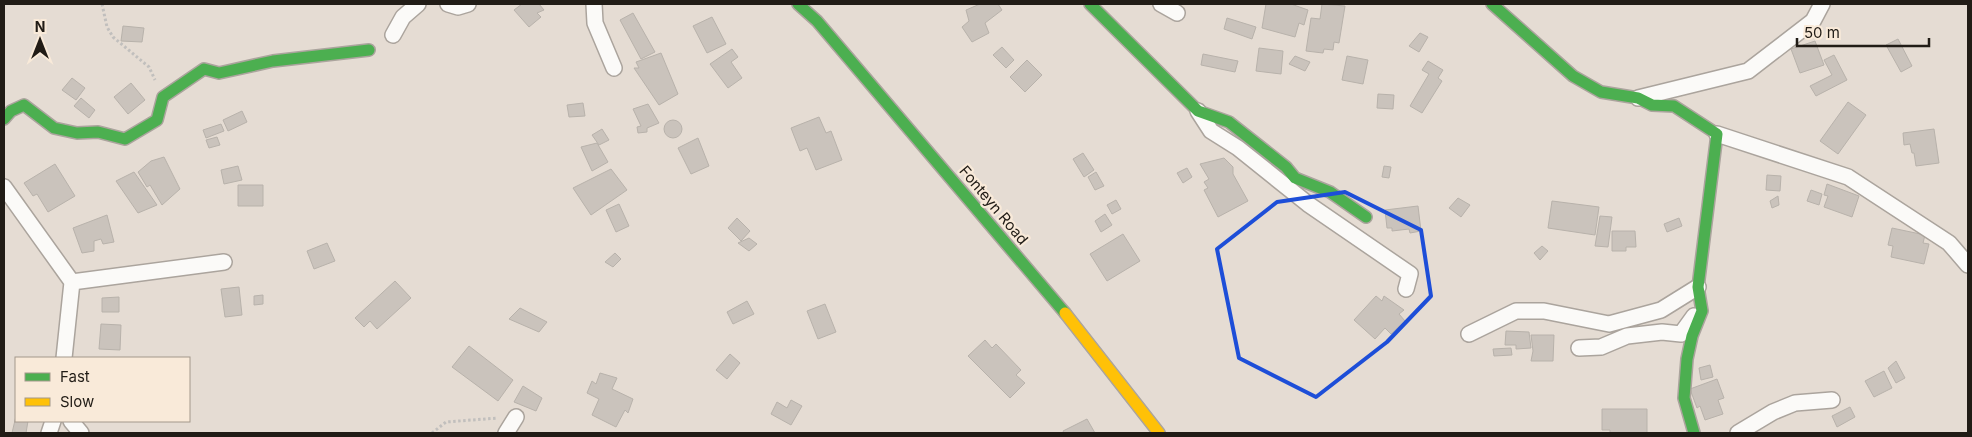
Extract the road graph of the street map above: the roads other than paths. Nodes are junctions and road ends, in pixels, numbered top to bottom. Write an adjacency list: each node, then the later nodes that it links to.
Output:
1 (418, 4): 11 (street)
2 (448, 4): 3 (street)
3 (468, 4)
4 (594, 4): 13 (street)
5 (798, 4): 33 (street, Fonteyn Road)
6 (1090, 4): 15 (street)
7 (1161, 4): 10 (street)
8 (1492, 4): 14 (street)
9 (1822, 4): 14 (street)
10 (1177, 13)
11 (393, 35)
12 (370, 50): 16 (street)
13 (614, 68)
14 (1638, 98): 17 (street)
15 (1198, 111): 19 (street); 24 (street)
16 (5, 116)
17 (1716, 134): 21 (street); 23 (street)
18 (4, 186): 22 (street)
19 (1366, 217)
20 (224, 262): 22 (street)
21 (1968, 266)
22 (72, 282): 27 (street)
23 (1698, 287): 25 (street); 26 (street); 34 (street)
24 (1406, 289)
25 (1469, 334)
26 (1579, 348)
27 (64, 357)
28 (1832, 400): 35 (street)
29 (516, 417): 32 (street)
30 (72, 422): 31 (street)
31 (81, 433)
32 (506, 433)
33 (1159, 433)
34 (1694, 433)
35 (1738, 433)

